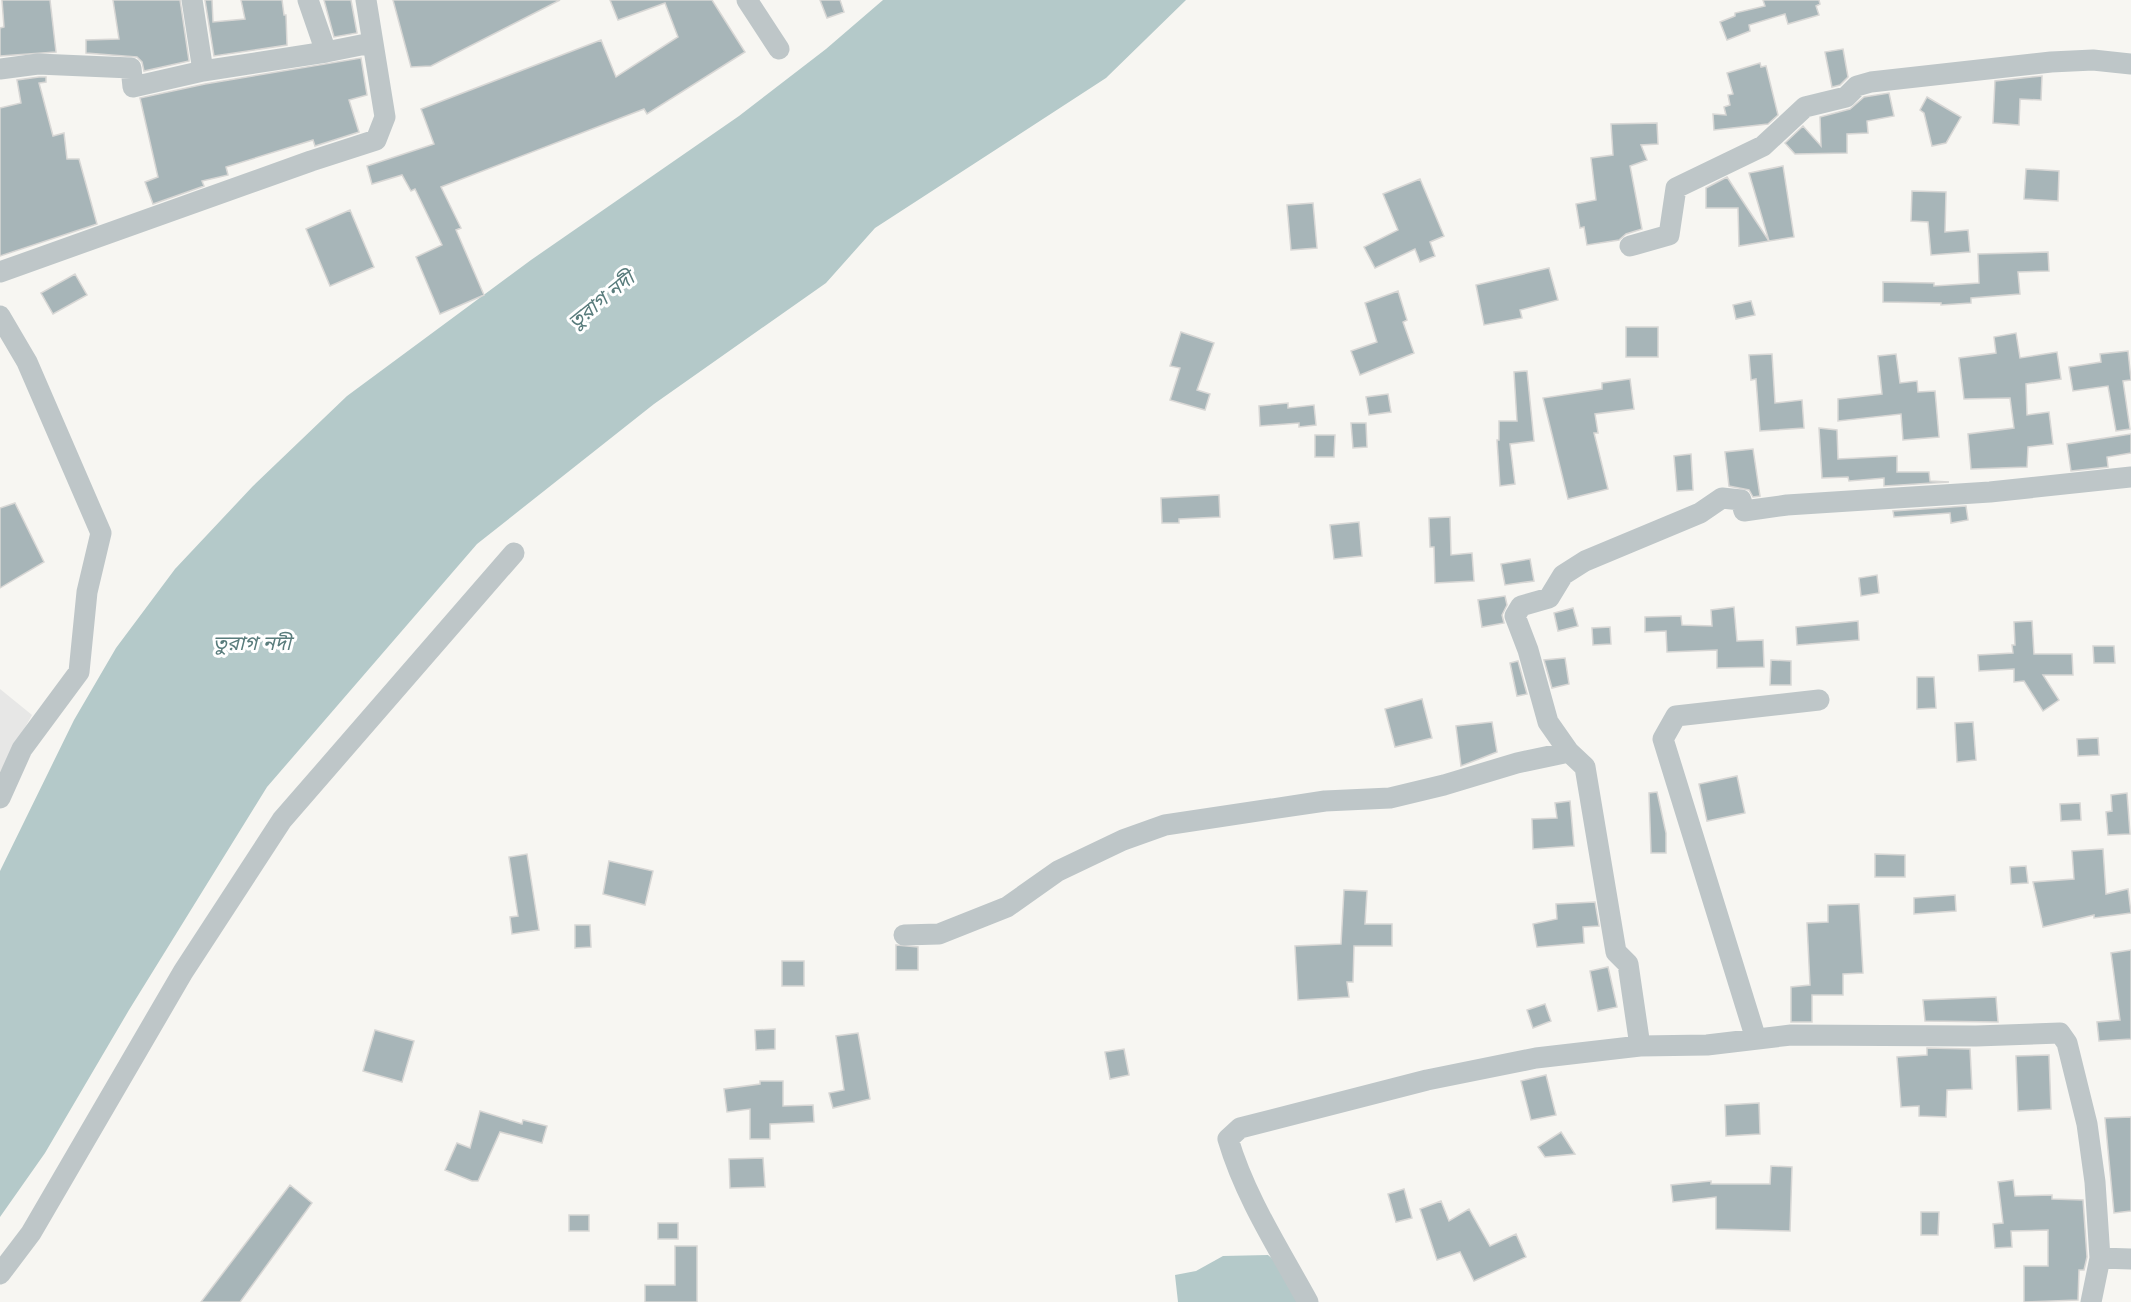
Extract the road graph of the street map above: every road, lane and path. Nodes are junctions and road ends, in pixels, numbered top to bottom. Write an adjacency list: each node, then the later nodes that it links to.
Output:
1 (192, 0): 10 (street)
2 (308, 0): 7 (street)
3 (366, 0): 5 (street)
4 (747, 0): 6 (street)
5 (371, 43): 7 (street); 12 (street)
6 (779, 49)
7 (326, 52): 10 (street)
8 (2131, 64): 11 (street)
9 (0, 69): 10 (street)
10 (203, 71)
11 (1630, 246)
12 (0, 272)
13 (0, 316): 18 (street)
14 (2131, 477): 17 (street)
15 (514, 553): 24 (street)
16 (1819, 700): 20 (street)
17 (1569, 752): 19 (street); 21 (street)
18 (0, 798)
19 (904, 935)
20 (1756, 1039): 21 (street); 22 (street)
21 (1640, 1046): 25 (street)
22 (2100, 1258): 23 (street); 26 (street)
23 (2131, 1259)
24 (0, 1275)
25 (1308, 1302)
26 (2091, 1302)

